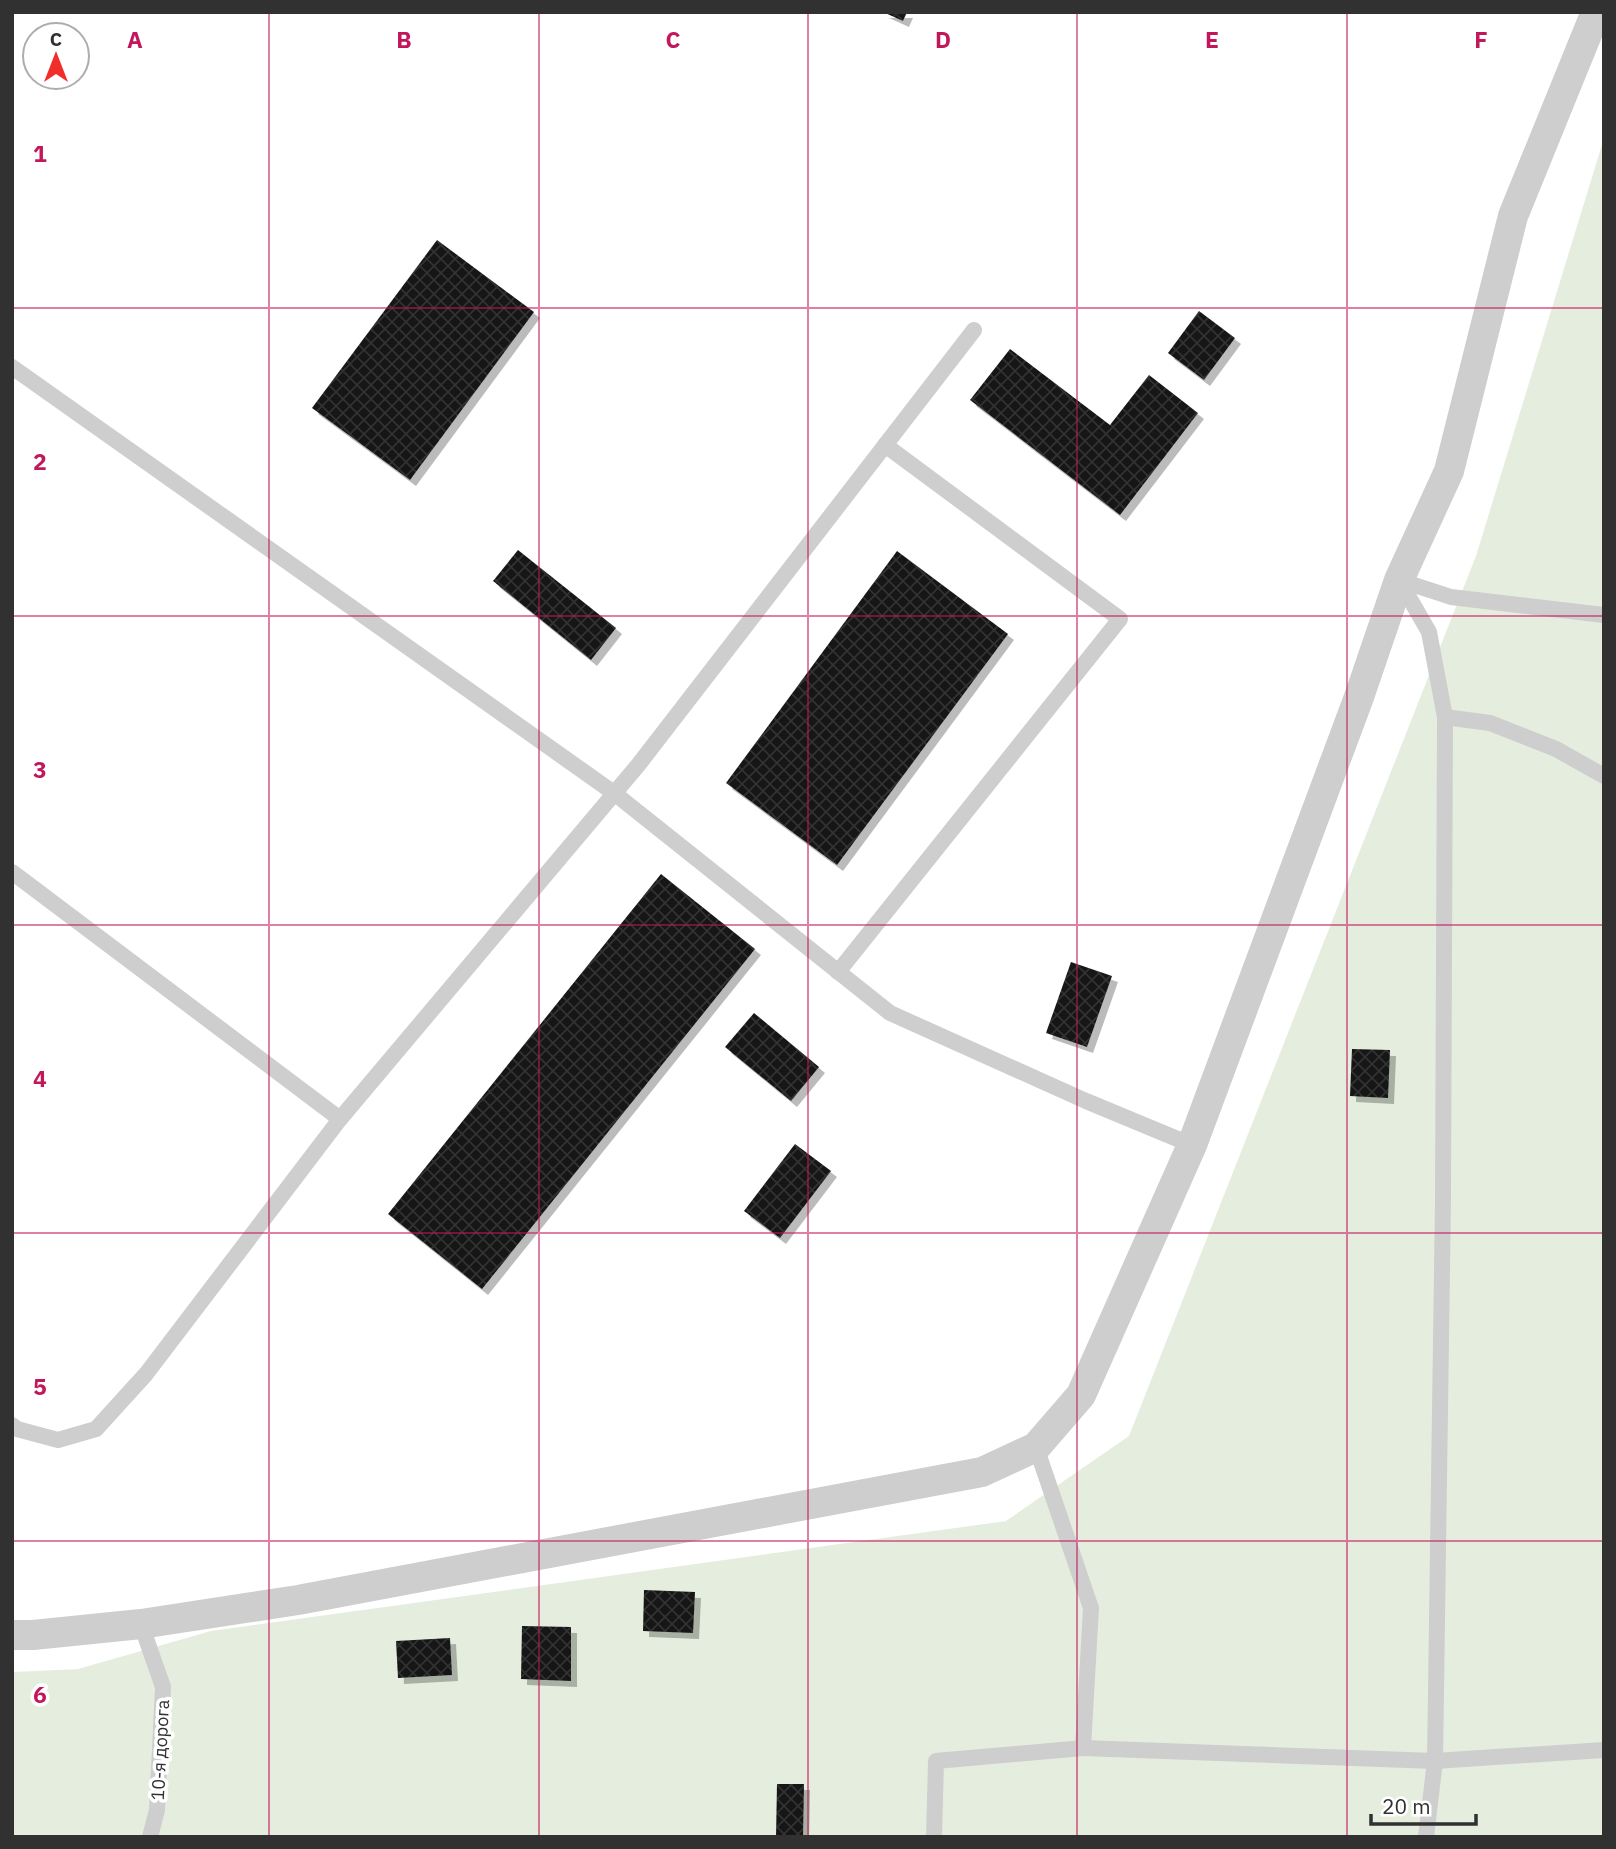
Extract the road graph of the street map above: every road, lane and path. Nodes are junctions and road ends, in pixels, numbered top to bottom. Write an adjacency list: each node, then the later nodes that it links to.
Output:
1 (1596, 12): 5 (street)
2 (974, 330): 4 (lane)
3 (12, 367): 9 (lane)
4 (885, 445): 9 (lane); 11 (lane)
5 (1399, 580): 6 (lane); 7 (lane); 13 (street)
6 (1604, 615)
7 (1445, 717): 8 (lane); 20 (lane)
8 (1604, 776)
9 (614, 793): 11 (lane); 12 (lane)
10 (12, 872): 12 (lane)
11 (838, 972): 13 (lane)
12 (340, 1119): 14 (lane)
13 (1192, 1145): 15 (street)
14 (12, 1425)
15 (1036, 1447): 16 (street); 18 (lane)
16 (141, 1624): 17 (street); 21 (lane, 10-я дорога)
17 (12, 1635)
18 (1083, 1748): 20 (lane); 22 (lane)
19 (1604, 1750): 20 (lane)
20 (1435, 1760): 23 (lane)
21 (150, 1837)
22 (934, 1837)
23 (1426, 1837)

